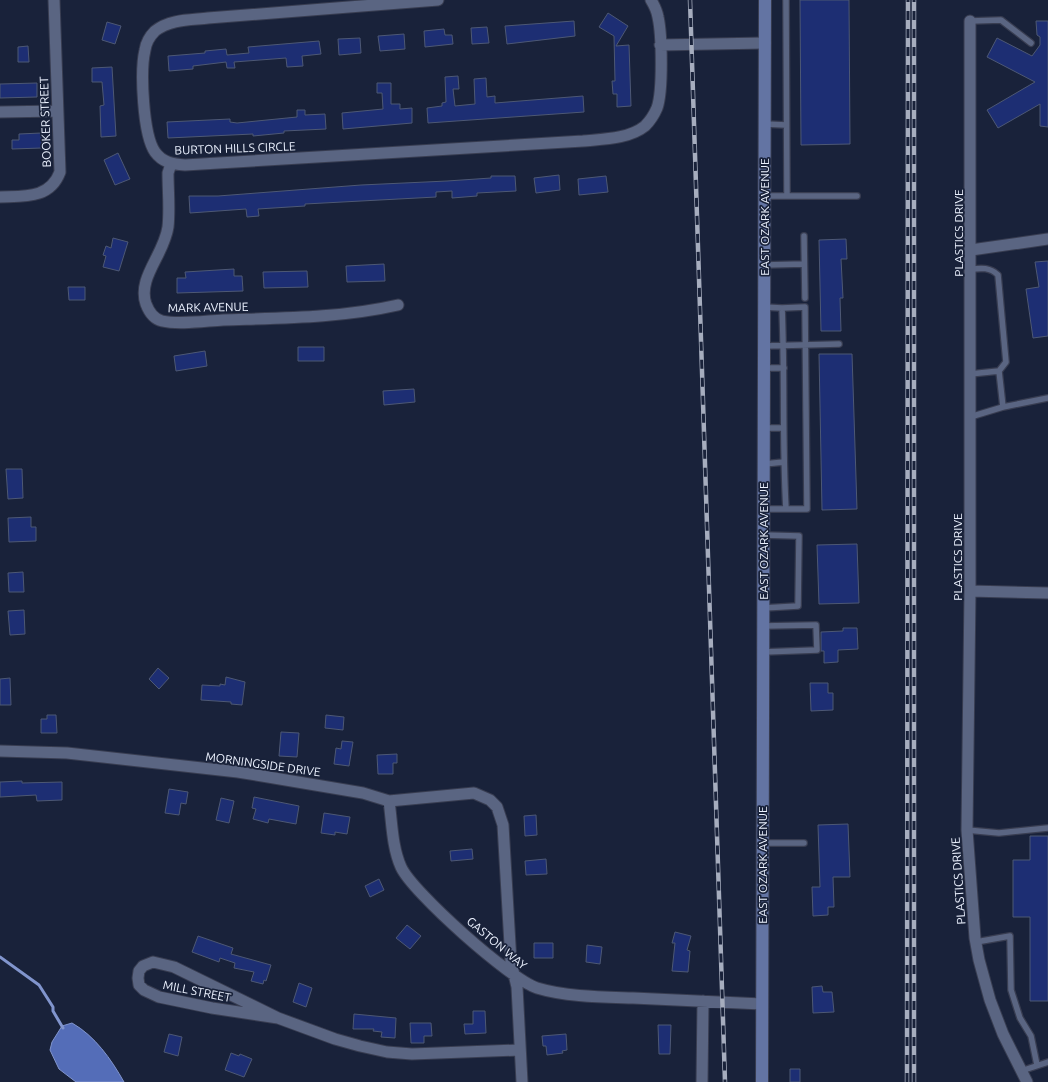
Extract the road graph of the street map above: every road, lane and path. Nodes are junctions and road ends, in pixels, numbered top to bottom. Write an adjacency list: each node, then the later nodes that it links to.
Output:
1 (54, 0): 10 (street, BOOKER STREET)
2 (438, 0): 14 (street, BURTON HILLS CIRCLE)
3 (651, 0): 9 (street, BURTON HILLS CIRCLE)
4 (765, 0): 7 (main road, EAST OZARK AVENUE)
5 (786, 0): 13 (lane)
6 (970, 21): 8 (lane); 21 (street, PLASTICS DRIVE)
7 (765, 43): 9 (street); 12 (main road, EAST OZARK AVENUE)
8 (1031, 43)
9 (660, 44): 14 (street, BURTON HILLS CIRCLE)
10 (57, 111): 11 (street); 18 (street, BOOKER STREET)
11 (0, 112)
12 (764, 124): 13 (lane); 15 (main road, EAST OZARK AVENUE)
13 (786, 125): 16 (lane)
14 (170, 164): 26 (street, MARK AVENUE)
15 (764, 196): 16 (lane); 23 (main road, EAST OZARK AVENUE)
16 (787, 196): 17 (lane)
17 (857, 196)
18 (0, 197)
19 (804, 236): 22 (lane)
20 (1048, 239): 21 (street)
21 (971, 250): 24 (street, PLASTICS DRIVE)
22 (804, 264): 23 (lane); 25 (lane)
23 (764, 265): 27 (main road, EAST OZARK AVENUE)
24 (971, 269): 37 (lane); 38 (street, PLASTICS DRIVE)
25 (805, 298)
26 (398, 305)
27 (764, 307): 28 (lane); 32 (main road, EAST OZARK AVENUE)
28 (782, 308): 30 (lane); 33 (lane)
29 (798, 329): 30 (lane)
30 (806, 329): 34 (lane)
31 (839, 344): 34 (lane)
32 (764, 346): 33 (lane); 35 (main road, EAST OZARK AVENUE)
33 (784, 346): 34 (lane); 36 (lane)
34 (807, 346): 46 (lane)
35 (764, 368): 36 (lane); 42 (main road, EAST OZARK AVENUE)
36 (784, 368): 43 (lane)
37 (998, 371): 38 (lane); 40 (lane)
38 (970, 374): 41 (street, PLASTICS DRIVE)
39 (1048, 398): 40 (lane)
40 (1003, 408): 41 (lane)
41 (970, 417): 49 (street, PLASTICS DRIVE)
42 (764, 428): 43 (lane); 45 (main road, EAST OZARK AVENUE)
43 (783, 428): 44 (lane)
44 (784, 462): 45 (lane); 46 (lane)
45 (763, 464): 47 (main road, EAST OZARK AVENUE)
46 (786, 509): 47 (lane)
47 (763, 510): 48 (main road, EAST OZARK AVENUE)
48 (763, 535): 51 (main road, EAST OZARK AVENUE); 51 (lane)
49 (970, 591): 50 (street); 57 (street, PLASTICS DRIVE)
50 (1048, 593)
51 (763, 608): 52 (main road, EAST OZARK AVENUE)
52 (763, 626): 53 (main road, EAST OZARK AVENUE); 53 (lane)
53 (763, 652): 58 (main road, EAST OZARK AVENUE)
54 (0, 751): 55 (street, MORNINGSIDE DRIVE)
55 (389, 801): 61 (street, GASTON WAY); 61 (street, MORNINGSIDE DRIVE)
56 (1048, 828): 57 (lane)
57 (967, 830): 60 (street, PLASTICS DRIVE)
58 (762, 843): 59 (lane); 63 (main road, EAST OZARK AVENUE)
59 (804, 843)
60 (976, 942): 67 (lane); 68 (street, PLASTICS DRIVE)
61 (513, 976): 62 (street, GASTON WAY); 65 (street, MORNINGSIDE DRIVE)
62 (703, 1001): 63 (street, GASTON WAY); 70 (street)
63 (762, 1004): 71 (main road, EAST OZARK AVENUE)
64 (278, 1018): 64 (street, MILL STREET); 65 (street, MILL STREET)
65 (519, 1050): 69 (street, MORNINGSIDE DRIVE)
66 (1048, 1062): 67 (lane)
67 (1037, 1065): 68 (lane)
68 (1021, 1071): 72 (street, PLASTICS DRIVE)
69 (522, 1082)
70 (702, 1082)
71 (762, 1082)
72 (1027, 1082)

